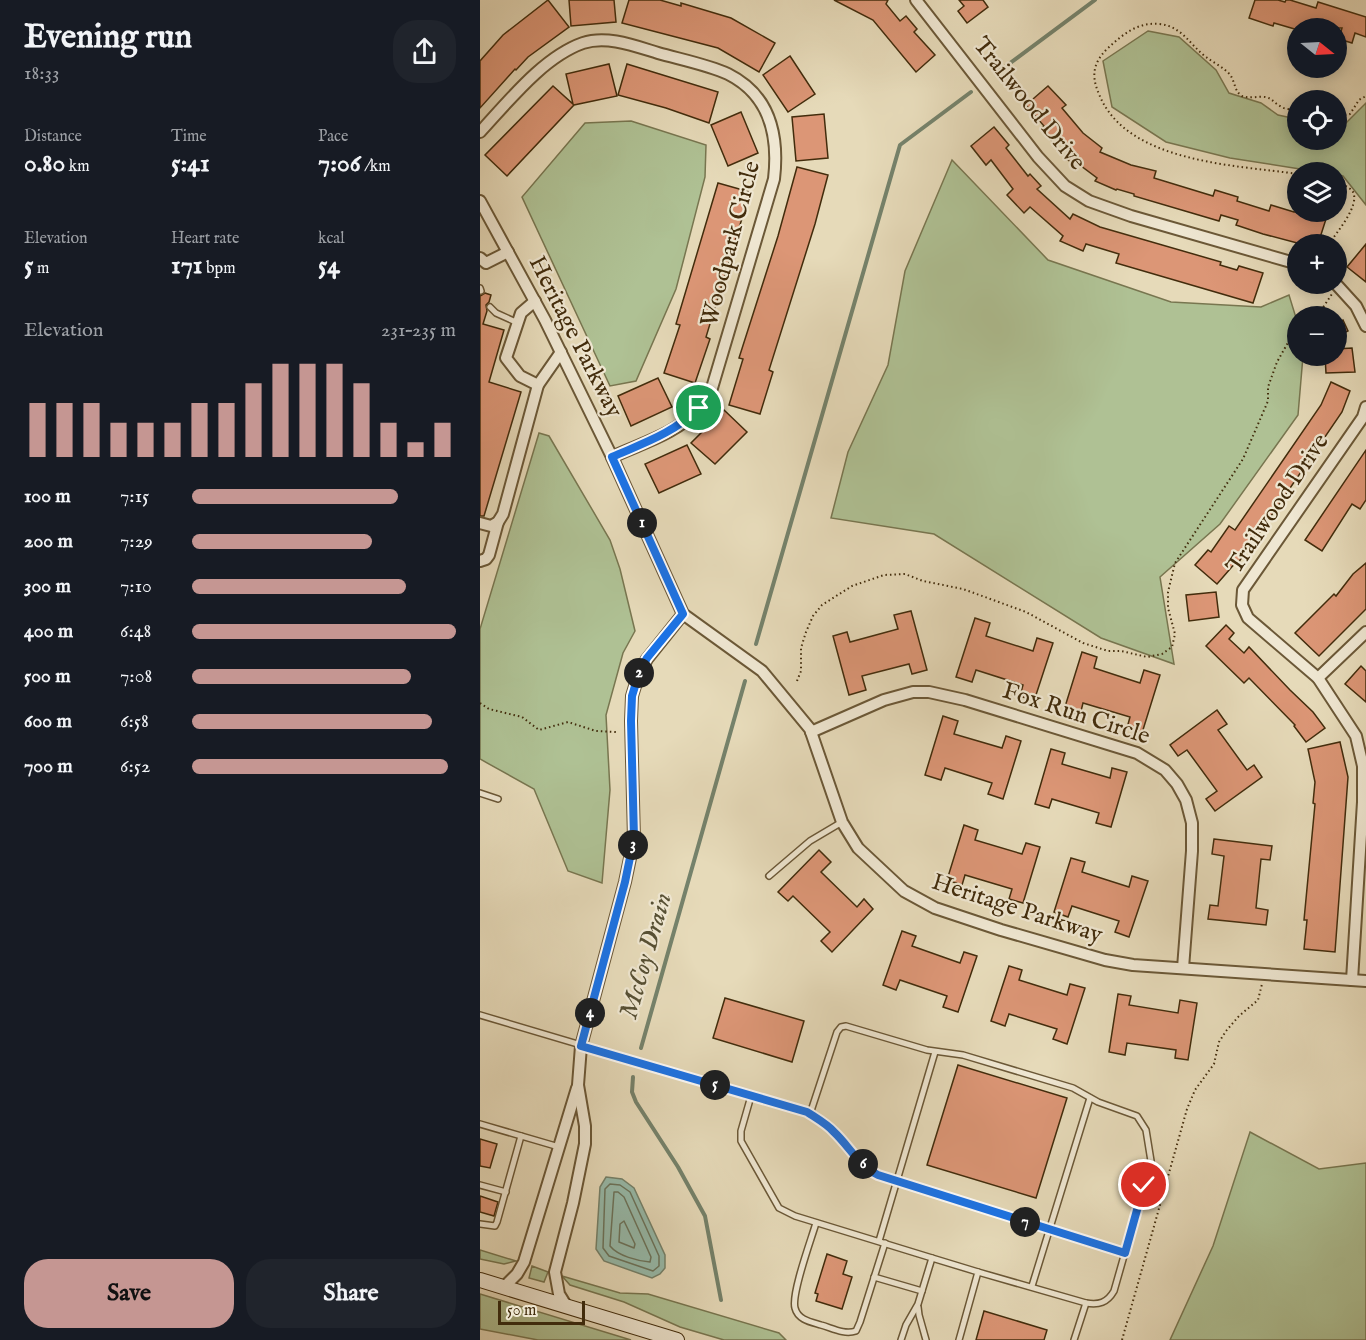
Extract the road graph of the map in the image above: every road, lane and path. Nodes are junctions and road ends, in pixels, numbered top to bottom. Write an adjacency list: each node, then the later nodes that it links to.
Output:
1 (916, 0): 11 (street, Trailwood Drive)
2 (1366, 96): 4 (path)
3 (1287, 108): 6 (path)
4 (1347, 115)
5 (480, 132): 22 (street, Woodpark Circle)
6 (1287, 173)
7 (1347, 186): 9 (path)
8 (480, 201): 10 (street, Heritage Parkway)
9 (1347, 216)
10 (508, 252): 12 (street); 14 (street, Heritage Parkway)
11 (1287, 261)
12 (481, 263)
13 (1343, 294): 17 (street)
14 (535, 301): 16 (street); 19 (street, Heritage Parkway)
15 (490, 307): 16 (lane)
16 (518, 323): 20 (street)
17 (1366, 326)
18 (1287, 344): 29 (path)
19 (561, 352): 20 (street); 22 (street, Heritage Parkway)
20 (538, 385): 23 (street)
21 (1366, 406): 28 (street, Trailwood Drive)
22 (612, 457): 26 (street, Heritage Parkway)
23 (498, 522): 24 (street); 25 (street)
24 (480, 523)
25 (480, 561)
26 (683, 614): 32 (street, Heritage Parkway); 42 (street)
27 (1366, 632): 28 (street)
28 (1318, 678): 39 (street, Trailwood Drive)
29 (797, 681)
30 (480, 703): 31 (path)
31 (616, 732)
32 (811, 732): 35 (street, Heritage Parkway); 37 (street, Fox Run Circle)
33 (480, 793): 34 (lane)
34 (498, 799)
35 (842, 822): 36 (lane); 37 (street, Heritage Parkway)
36 (769, 876)
37 (1183, 968): 38 (street, Heritage Parkway)
38 (1263, 974): 39 (street, Heritage Parkway); 74 (path)
39 (1352, 980): 40 (street, Heritage Parkway)
40 (1366, 981)
41 (480, 1015): 42 (lane)
42 (581, 1046): 44 (street); 45 (lane)
43 (935, 1052): 46 (lane); 47 (lane); 51 (lane)
44 (578, 1085): 50 (street); 68 (street)
45 (751, 1096): 47 (lane); 54 (lane)
46 (1090, 1098): 56 (lane); 58 (lane)
47 (810, 1114): 51 (lane)
48 (480, 1124): 49 (lane)
49 (521, 1136): 50 (lane); 53 (lane)
50 (559, 1147): 64 (street)
51 (898, 1182): 56 (lane); 57 (lane)
52 (480, 1185): 53 (lane)
53 (506, 1192): 55 (lane)
54 (816, 1223): 57 (lane); 61 (lane)
55 (480, 1224)
56 (1048, 1229): 58 (lane); 63 (lane)
57 (882, 1242): 59 (lane); 61 (lane)
58 (1125, 1253): 66 (lane)
59 (932, 1258): 60 (lane); 65 (lane)
60 (978, 1272): 63 (lane); 72 (lane)
61 (874, 1277): 65 (lane)
62 (480, 1280): 64 (main road)
63 (1032, 1286): 66 (lane)
64 (504, 1287): 68 (main road)
65 (922, 1292): 67 (lane)
66 (1086, 1303): 73 (lane)
67 (918, 1304): 70 (lane); 71 (lane)
68 (567, 1307): 69 (main road)
69 (677, 1340)
70 (901, 1340)
71 (926, 1340)
72 (959, 1340)
73 (1074, 1340)
74 (1122, 1340)

